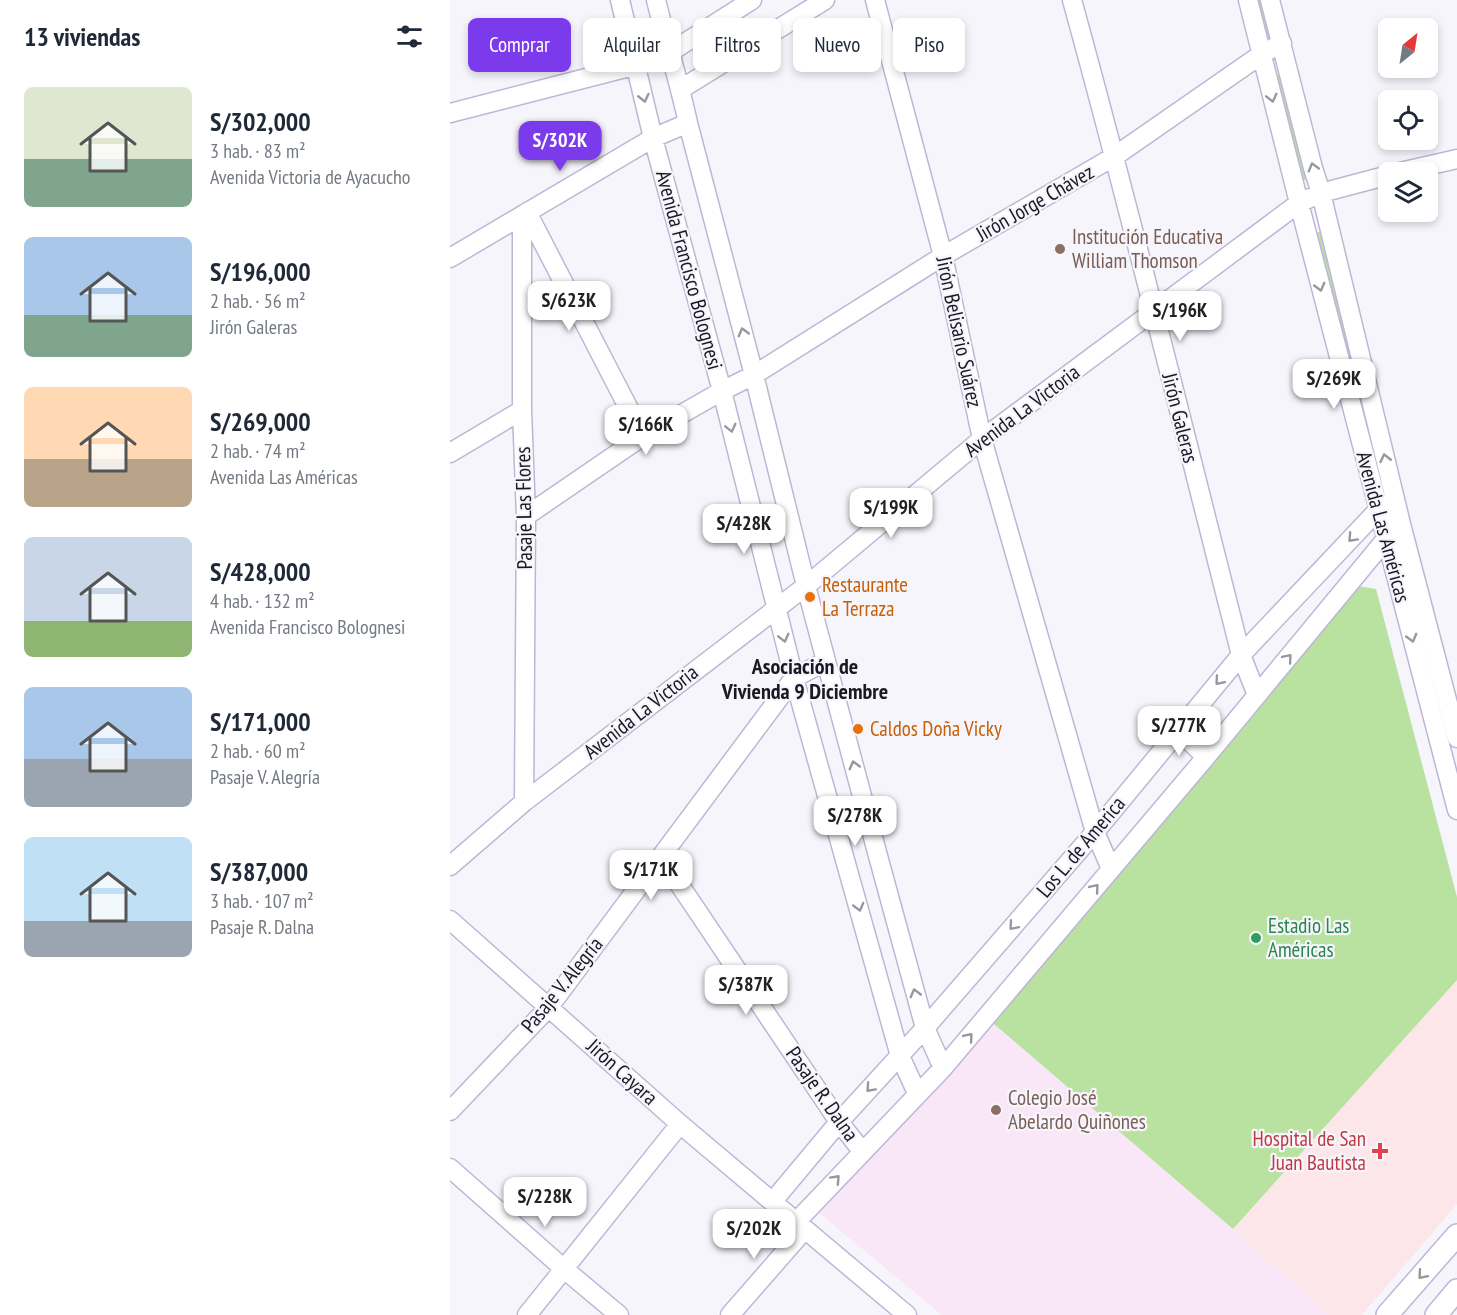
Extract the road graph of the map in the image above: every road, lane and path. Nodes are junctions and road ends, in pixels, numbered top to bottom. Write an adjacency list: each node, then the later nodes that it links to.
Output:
1 (620, 0): 9 (street, Avenida Francisco Bolognesi)
2 (656, 0): 10 (street, Avenida Francisco Bolognesi)
3 (752, 0): 12 (street)
4 (825, 0): 17 (street)
5 (875, 0): 28 (street, Jirón Belisario Suárez)
6 (1072, 0): 21 (street, Jirón Galeras)
7 (1248, 0): 13 (street, Avenida Las Américas)
8 (1270, 0): 11 (street, Avenida Las Américas)
9 (625, 18)
10 (660, 18)
11 (1282, 43): 13 (street, Jirón Jorge Chávez); 25 (street, Avenida Las Américas, one-way to 11)
12 (681, 45)
13 (1262, 54): 21 (street, Jirón Jorge Chávez); 26 (street, Avenida Las Américas, one-way to 26)
14 (609, 72): 18 (street)
15 (639, 72): 20 (street, Avenida Francisco Bolognesi, one-way to 20)
16 (675, 72): 17 (street, Avenida Francisco Bolognesi)
17 (681, 89): 19 (street, Avenida Francisco Bolognesi)
18 (450, 112)
19 (688, 123): 20 (street); 31 (street, Avenida Francisco Bolognesi, one-way to 19)
20 (653, 138): 27 (street); 32 (street, Avenida Francisco Bolognesi)
21 (1115, 156): 28 (street, Jirón Jorge Chávez); 30 (street, Jirón Galeras)
22 (1457, 159): 23 (street)
23 (1438, 162)
24 (1378, 178): 25 (street, Avenida La Victoria)
25 (1322, 193): 26 (street, Avenida La Victoria); 37 (street, Avenida Las Américas, one-way to 25)
26 (1299, 203): 30 (street, Avenida La Victoria); 38 (street, Avenida Las Américas, one-way to 38)
27 (525, 213): 29 (street); 33 (street, Pasaje Las Flores); 34 (street)
28 (944, 256): 31 (street, Jirón Jorge Chávez); 35 (street, Jirón Belisario Suárez)
29 (450, 258)
30 (1153, 312): 35 (street, Avenida La Victoria); 46 (street, Jirón Galeras)
31 (754, 375): 32 (street, Jirón Jorge Chávez); 42 (street, Avenida Francisco Bolognesi)
32 (722, 391): 34 (street, Jirón Jorge Chávez); 44 (street, Avenida Francisco Bolognesi, one-way to 44)
33 (522, 410): 36 (street); 39 (street, Pasaje Las Flores)
34 (643, 436): 39 (street, Jirón Jorge Chávez)
35 (982, 439): 42 (street, Avenida La Victoria); 55 (street, Jirón Belisario Suárez)
36 (450, 453)
37 (1394, 498): 38 (street, Los L. de America); 40 (street, Avenida Las Américas)
38 (1378, 510): 41 (street, Avenida Las Américas); 43 (street, Los L. de America, one-way to 43)
39 (526, 516): 53 (street, Pasaje Las Flores)
40 (1401, 524): 41 (street, Los L. de America); 51 (street, Avenida Las Américas)
41 (1386, 539): 45 (street, Los L. de America); 54 (street, Avenida Las Américas, one-way to 54)
42 (806, 586): 44 (street, Avenida La Victoria); 47 (street, Avenida Francisco Bolognesi)
43 (1301, 592): 45 (street); 46 (street, Los L. de America)
44 (776, 608): 48 (street, Avenida Francisco Bolognesi, one-way to 48); 53 (street, Avenida La Victoria)
45 (1323, 616): 49 (street, Los L. de America, one-way to 45)
46 (1241, 655): 49 (street, Jirón Galeras); 50 (street, Los L. de America, one-way to 50)
47 (826, 660): 48 (street, Pasaje V. Alegría); 56 (street, Avenida Francisco Bolognesi, one-way to 47)
48 (794, 678): 57 (street, Pasaje V. Alegría); 60 (street, Avenida Francisco Bolognesi)
49 (1257, 695): 52 (street, Los L. de America)
50 (1178, 730): 52 (street); 55 (street, Los L. de America)
51 (1457, 738)
52 (1206, 757): 59 (street, Los L. de America)
53 (524, 802): 58 (street, Avenida La Victoria)
54 (1457, 810)
55 (1095, 832): 59 (street, Jirón Belisario Suárez); 63 (street, Los L. de America, one-way to 63)
56 (878, 856): 60 (street); 63 (street, Avenida Francisco Bolognesi, one-way to 56)
57 (662, 857): 62 (street, Pasaje V. Alegría); 68 (street, Pasaje R. Dalna)
58 (450, 866)
59 (1111, 869): 65 (street, Los L. de America, one-way to 59)
60 (849, 870): 64 (street, Avenida Francisco Bolognesi, one-way to 64)
61 (450, 920): 62 (street, Jirón Cayara)
62 (549, 1007): 67 (street, Pasaje V. Alegría); 69 (street, Jirón Cayara)
63 (925, 1028): 64 (street, Los L. de America); 65 (street, Avenida Francisco Bolognesi)
64 (900, 1056): 66 (street, Avenida Francisco Bolognesi); 68 (street, Los L. de America, one-way to 68)
65 (943, 1068): 66 (street, Los L. de America)
66 (917, 1094): 70 (street, Los L. de America)
67 (450, 1111)
68 (838, 1122): 70 (street, Pasaje R. Dalna); 72 (street, Los L. de America)
69 (680, 1124): 72 (street, Jirón Cayara); 75 (street)
70 (862, 1151): 73 (street, Los L. de America, one-way to 70)
71 (450, 1168): 75 (street)
72 (773, 1201): 73 (street, Jirón Cayara)
73 (800, 1226): 79 (street, Los L. de America); 80 (street, Jirón Cayara)
74 (1457, 1235): 81 (street, one-way to 81)
75 (563, 1268): 77 (street); 78 (street)
76 (1457, 1290): 82 (street)
77 (527, 1315)
78 (618, 1315)
79 (730, 1315)
80 (907, 1315)
81 (1387, 1315)
82 (1436, 1315)

